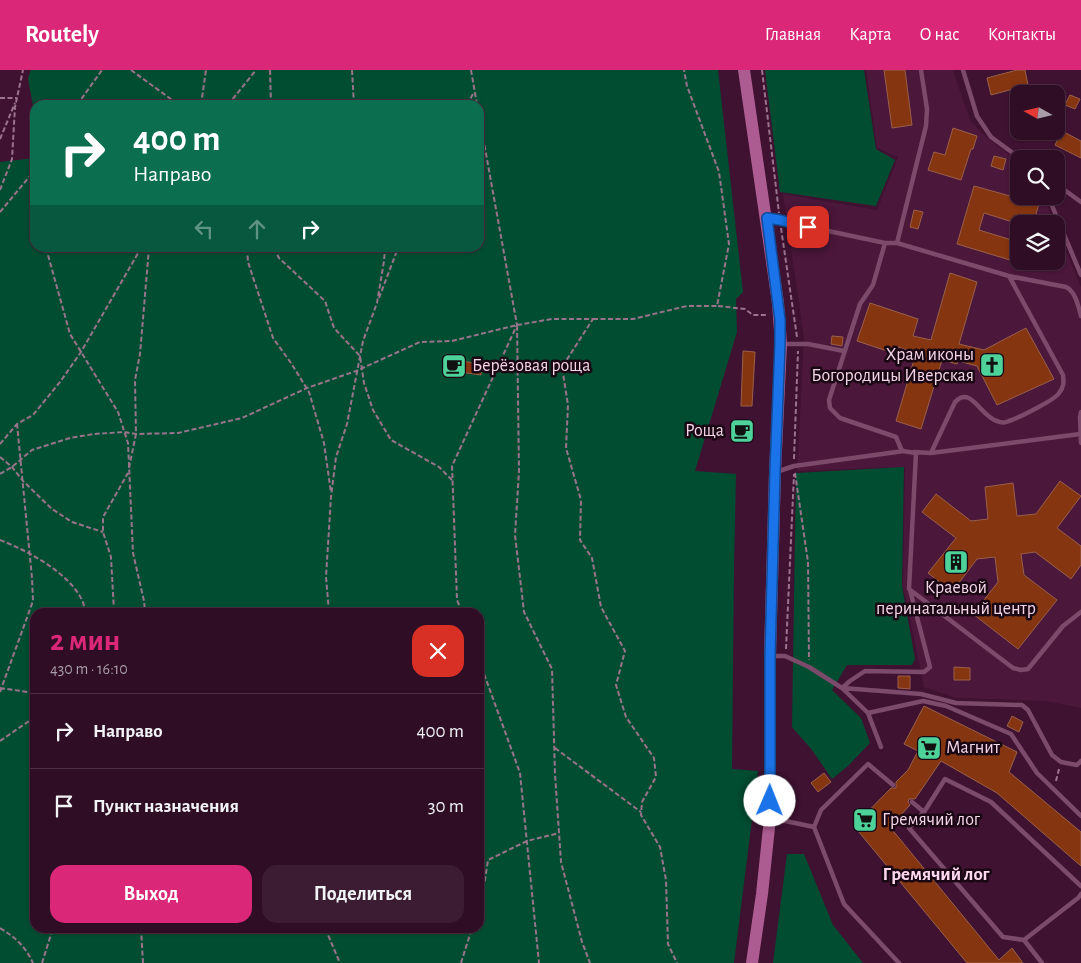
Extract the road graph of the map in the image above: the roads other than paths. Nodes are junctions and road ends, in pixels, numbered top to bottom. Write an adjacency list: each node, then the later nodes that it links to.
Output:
1 (744, 70): 8 (main road)
2 (921, 70): 10 (lane)
3 (963, 70): 4 (lane)
4 (1010, 151)
5 (1065, 190): 6 (lane)
6 (1081, 202)
7 (1052, 205): 11 (lane)
8 (767, 218): 9 (lane); 14 (main road)
9 (885, 243): 10 (lane); 15 (lane)
10 (896, 243): 12 (lane)
11 (1081, 274)
12 (1009, 276): 13 (lane); 21 (lane)
13 (1081, 316)
14 (780, 344): 15 (lane); 22 (main road)
15 (844, 351): 19 (lane)
16 (1081, 412): 17 (lane)
17 (1080, 434): 18 (lane); 21 (lane)
18 (1081, 443)
19 (902, 451): 20 (lane); 22 (lane)
20 (916, 453): 21 (lane); 23 (lane)
21 (931, 453)
22 (775, 472): 25 (main road)
23 (909, 589): 24 (lane); 26 (lane)
24 (1081, 612)
25 (770, 656): 26 (lane); 34 (main road)
26 (842, 688): 27 (lane); 29 (lane)
27 (868, 713): 28 (lane); 33 (lane)
28 (881, 747)
29 (1081, 761)
30 (893, 785): 35 (lane)
31 (912, 802): 32 (lane)
32 (924, 812): 36 (lane); 38 (lane)
33 (1081, 816)
34 (770, 818): 35 (lane); 39 (main road)
35 (814, 827): 40 (lane)
36 (1081, 886)
37 (1081, 894): 38 (lane)
38 (1024, 940): 41 (lane)
39 (752, 963)
40 (899, 963)
41 (1042, 963)

